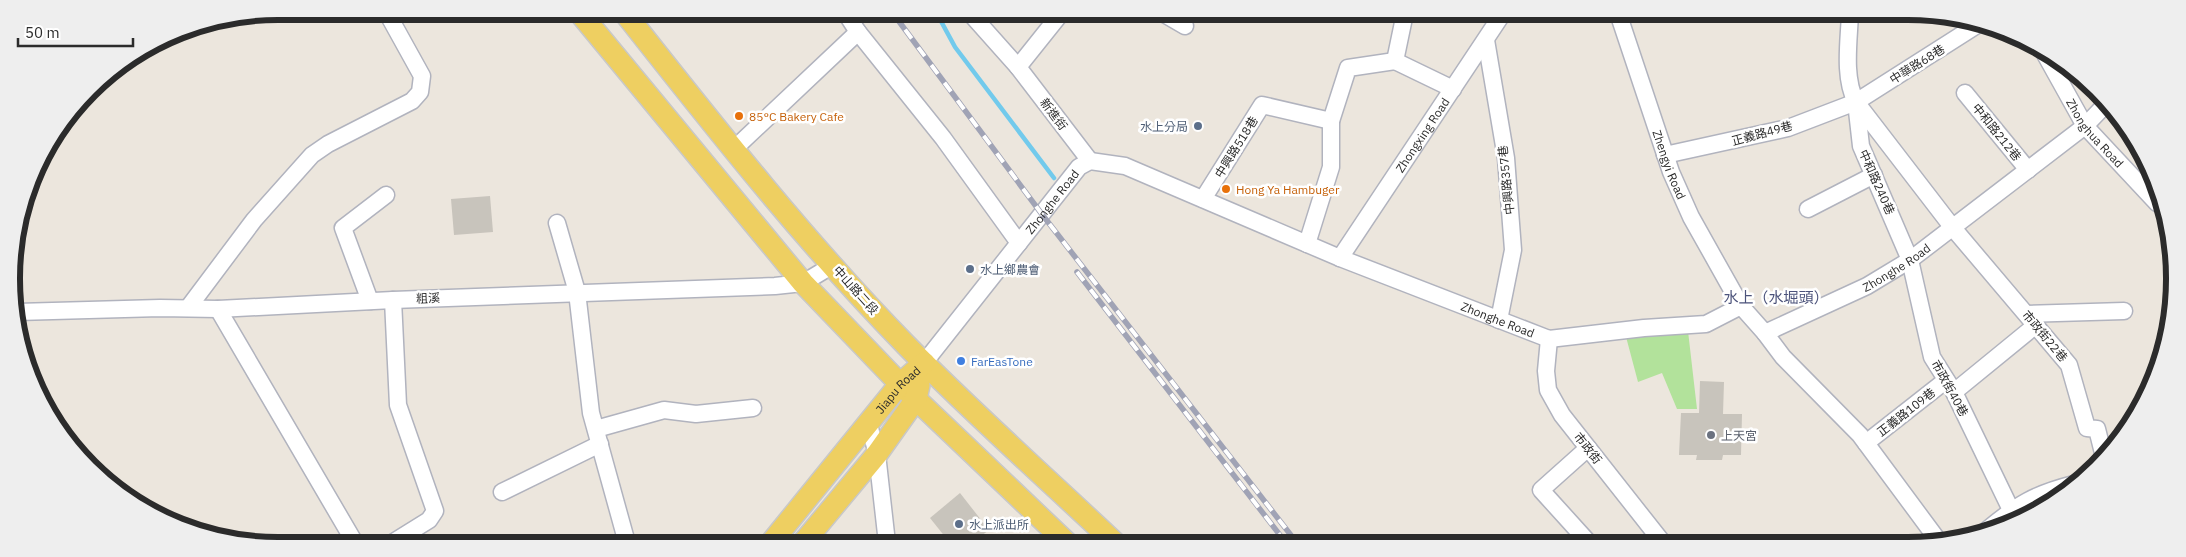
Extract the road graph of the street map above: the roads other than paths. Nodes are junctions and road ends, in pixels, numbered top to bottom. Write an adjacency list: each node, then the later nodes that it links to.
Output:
1 (391, 20): 46 (street)
2 (586, 20): 41 (main road)
3 (630, 20): 25 (main road, 中山路二段)
4 (850, 20): 14 (street)
5 (977, 20): 18 (street, 新進街)
6 (1056, 20): 18 (street)
7 (1175, 20): 12 (street)
8 (1404, 20): 16 (street)
9 (1499, 20): 15 (street, Zhongxing Road)
10 (1620, 20): 26 (street, Zhengyi Road)
11 (1850, 20): 21 (street, 中和路240巷)
12 (1185, 26)
13 (1972, 28): 21 (street, 中華路68巷)
14 (858, 32): 25 (street); 36 (street)
15 (1486, 40): 19 (street, Zhongxing Road); 51 (street, 中興路357巷)
16 (1396, 61): 19 (street); 23 (street)
17 (2051, 64): 24 (street, Zhonghua Road)
18 (1018, 67): 27 (street, 新進街)
19 (1452, 89): 38 (street, Zhongxing Road)
20 (1965, 93): 28 (street, 中和路212巷)
21 (1856, 102): 26 (street, 正義路49巷); 29 (street, 中和路240巷); 35 (street, 中和路240巷)
22 (2102, 108): 24 (street, Zhonghe Road)
23 (1332, 121): 31 (street, 中興路518巷); 37 (street)
24 (2085, 126): 28 (street, Zhonghe Road); 32 (street, Zhonghua Road)
25 (734, 150): 40 (main road, 中山路二段)
26 (1665, 155): 45 (street, Zhengyi Road)
27 (1090, 161): 31 (street, Zhonghe Road); 36 (street, Zhonghe Road)
28 (2028, 170): 35 (street, Zhonghe Road)
29 (1874, 175): 33 (street); 39 (street, 中和路240巷)
30 (386, 195): 44 (street)
31 (1203, 199): 37 (street, Zhonghe Road)
32 (2153, 199)
33 (1808, 209)
34 (557, 223): 42 (street)
35 (1953, 228): 39 (street, Zhonghe Road); 50 (street, 市政街22巷)
36 (1018, 243): 54 (street, Zhonghe Road)
37 (1307, 244): 38 (street, Zhonghe Road)
38 (1340, 258): 51 (street, Zhonghe Road)
39 (1910, 260): 52 (street, Zhonghe Road); 56 (street, 市政街40巷)
40 (833, 265): 41 (street, 粗溪); 54 (main road, 中山路二段)
41 (803, 283): 42 (street, 粗溪); 55 (main road)
42 (577, 292): 43 (street, 粗溪); 60 (street)
43 (394, 300): 44 (street, 粗溪); 71 (street)
44 (370, 301): 47 (street, 粗溪)
45 (1741, 306): 52 (street); 53 (street, Zhonghe Road)
46 (188, 308): 47 (street, 粗溪); 49 (street, 粗溪)
47 (218, 310): 70 (street)
48 (2124, 311): 50 (street)
49 (22, 312)
50 (2032, 319): 56 (street, 正義路109巷); 63 (street, 市政街22巷)
51 (1499, 320): 53 (street, Zhonghe Road)
52 (1765, 333): 61 (street)
53 (1549, 339): 62 (street, 市政街)
54 (924, 363): 55 (main road, Jiapu Road); 57 (main road, Jiapu Road); 77 (main road, 中山路二段)
55 (900, 384): 57 (main road); 59 (main road, Jiapu Road)
56 (1950, 387): 61 (street, 正義路109巷); 67 (street, 市政街40巷)
57 (916, 399): 64 (main road, Jiapu Road); 76 (main road)
58 (754, 408): 60 (street)
59 (869, 425): 64 (street); 73 (main road, Jiapu Road)
60 (598, 437): 66 (street); 72 (street)
61 (1866, 443): 69 (street)
62 (1588, 448): 78 (street); 79 (street, 市政街)
63 (2102, 449)
64 (877, 454): 74 (main road, Jiapu Road); 75 (street)
65 (2056, 490): 67 (street)
66 (502, 492)
67 (2011, 510): 68 (street)
68 (1999, 520)
69 (1934, 535)
70 (351, 537)
71 (402, 537)
72 (625, 537)
73 (777, 537)
74 (809, 537)
75 (886, 537)
76 (1060, 537)
77 (1108, 537)
78 (1583, 537)
79 (1657, 537)

